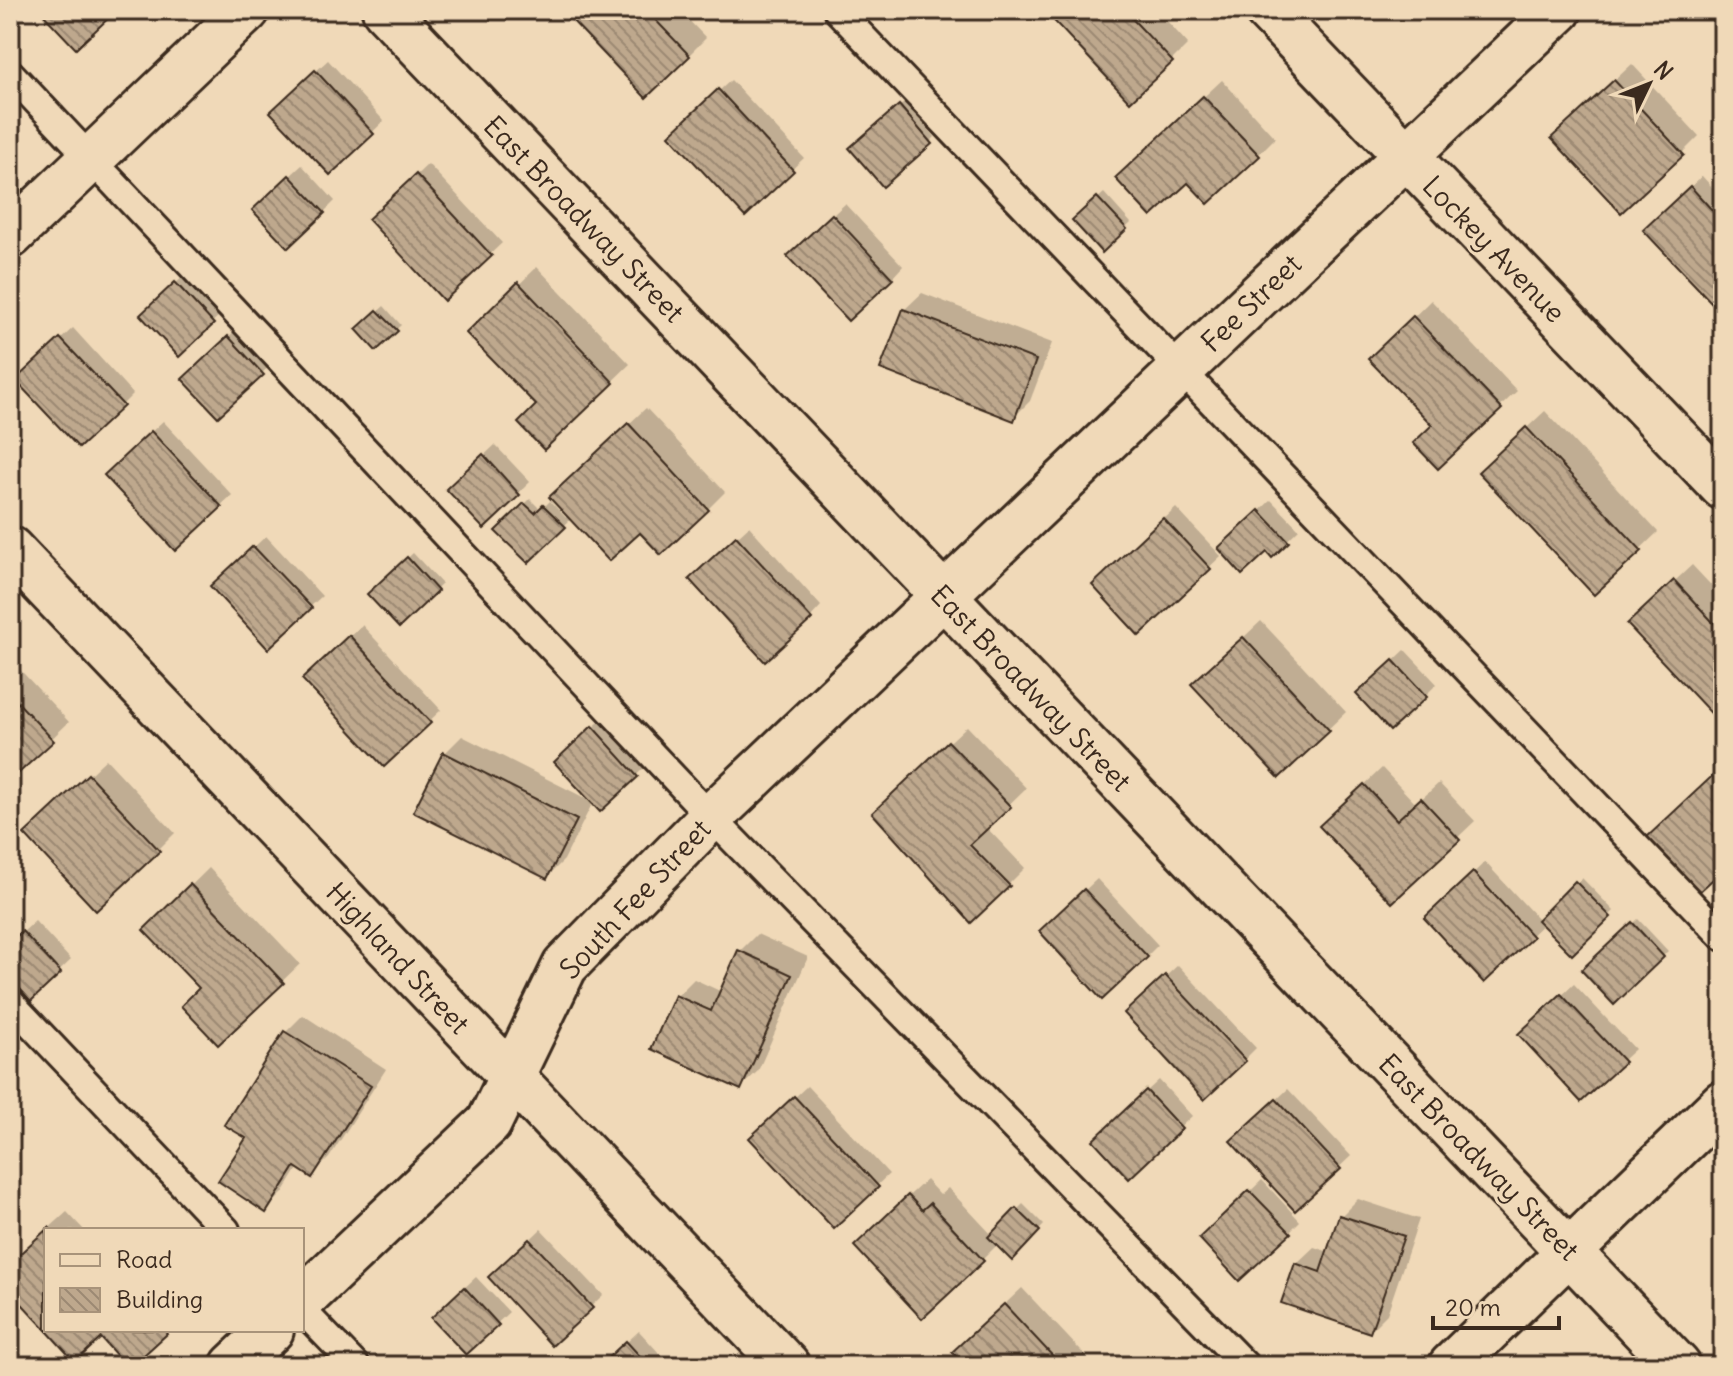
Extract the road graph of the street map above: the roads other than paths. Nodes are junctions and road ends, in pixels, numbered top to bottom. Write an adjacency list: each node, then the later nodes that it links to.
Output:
1 (247, 10): 8 (street)
2 (385, 10): 13 (street, East Broadway Street)
3 (837, 10): 10 (lane)
4 (1267, 10): 7 (street, Lockey Avenue)
5 (1559, 10): 7 (street, Fee Street)
6 (10, 73): 8 (lane)
7 (1405, 157): 10 (street, Fee Street); 11 (street, Lockey Avenue)
8 (91, 159): 9 (street); 14 (lane)
9 (10, 236)
10 (1179, 371): 13 (street, Fee Street); 15 (lane)
11 (1723, 487)
12 (10, 549): 17 (street, Highland Street)
13 (943, 596): 14 (street, South Fee Street); 20 (street, East Broadway Street)
14 (711, 817): 17 (street, South Fee Street); 27 (lane)
15 (1723, 937)
16 (10, 1002): 19 (lane)
17 (509, 1075): 21 (street, South Fee Street); 26 (street, Highland Street)
18 (1723, 1103): 20 (street)
19 (224, 1228)
20 (1568, 1251): 28 (street); 29 (street, East Broadway Street)
21 (304, 1298)
22 (304, 1312): 25 (lane)
23 (269, 1332): 24 (street)
24 (233, 1366)
25 (356, 1366)
26 (787, 1366)
27 (1246, 1366)
28 (1451, 1366)
29 (1678, 1366)

